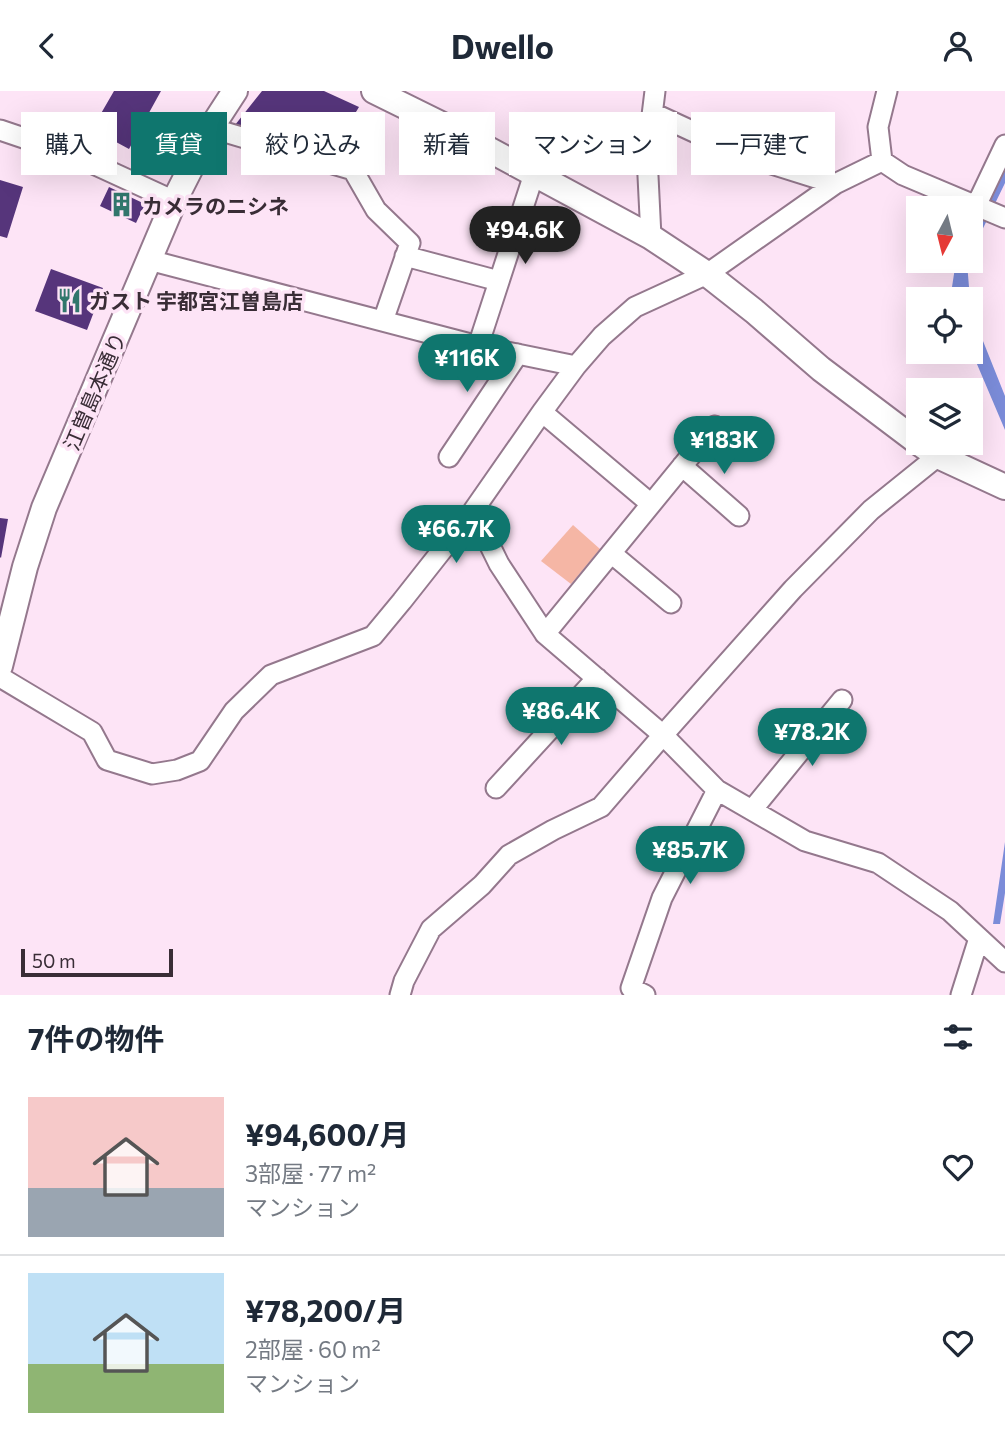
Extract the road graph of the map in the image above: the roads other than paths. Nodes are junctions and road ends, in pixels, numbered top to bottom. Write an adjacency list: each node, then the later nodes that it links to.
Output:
1 (235, 91): 5 (street, 江曽島本通り)
2 (374, 91): 11 (street)
3 (655, 91): 6 (street)
4 (887, 91): 12 (street)
5 (221, 112)
6 (653, 112)
7 (677, 124): 17 (street)
8 (0, 130): 20 (street)
9 (227, 133): 24 (street)
10 (1005, 145): 19 (street)
11 (509, 160)
12 (882, 161): 17 (street); 18 (street)
13 (187, 175): 20 (street, 江曽島本通り)
14 (534, 175): 27 (street)
15 (536, 175): 23 (street)
16 (648, 175): 23 (street)
17 (835, 184): 26 (street)
18 (952, 196)
19 (981, 196)
20 (174, 201): 25 (street, 江曽島本通り)
21 (984, 208): 22 (street)
22 (1004, 214)
23 (651, 237): 26 (street)
24 (405, 256): 27 (street); 28 (street)
25 (149, 260): 28 (street); 46 (street, 江曽島本通り)
26 (707, 274): 31 (street); 34 (street)
27 (499, 282): 29 (street)
28 (383, 321): 29 (street)
29 (478, 346): 30 (street)
30 (518, 354): 31 (street); 37 (street)
31 (576, 366): 32 (street)
32 (542, 412): 40 (street); 41 (street)
33 (715, 426): 38 (street)
34 (906, 433)
35 (918, 455): 50 (street)
36 (941, 455): 39 (street)
37 (449, 457)
38 (682, 466): 40 (street); 42 (street)
39 (1005, 487)
40 (651, 505): 43 (street)
41 (473, 511): 45 (street); 47 (street)
42 (739, 516)
43 (611, 553): 44 (street); 45 (street)
44 (671, 603)
45 (545, 634): 48 (street)
46 (0, 666)
47 (0, 677)
48 (597, 678): 50 (street); 51 (street)
49 (842, 700): 53 (street)
50 (663, 735): 52 (street); 56 (street)
51 (496, 788)
52 (718, 790): 53 (street); 57 (street)
53 (752, 810): 54 (street)
54 (979, 938): 55 (street); 58 (street)
55 (1005, 958)
56 (400, 995)
57 (645, 995)
58 (961, 995)

